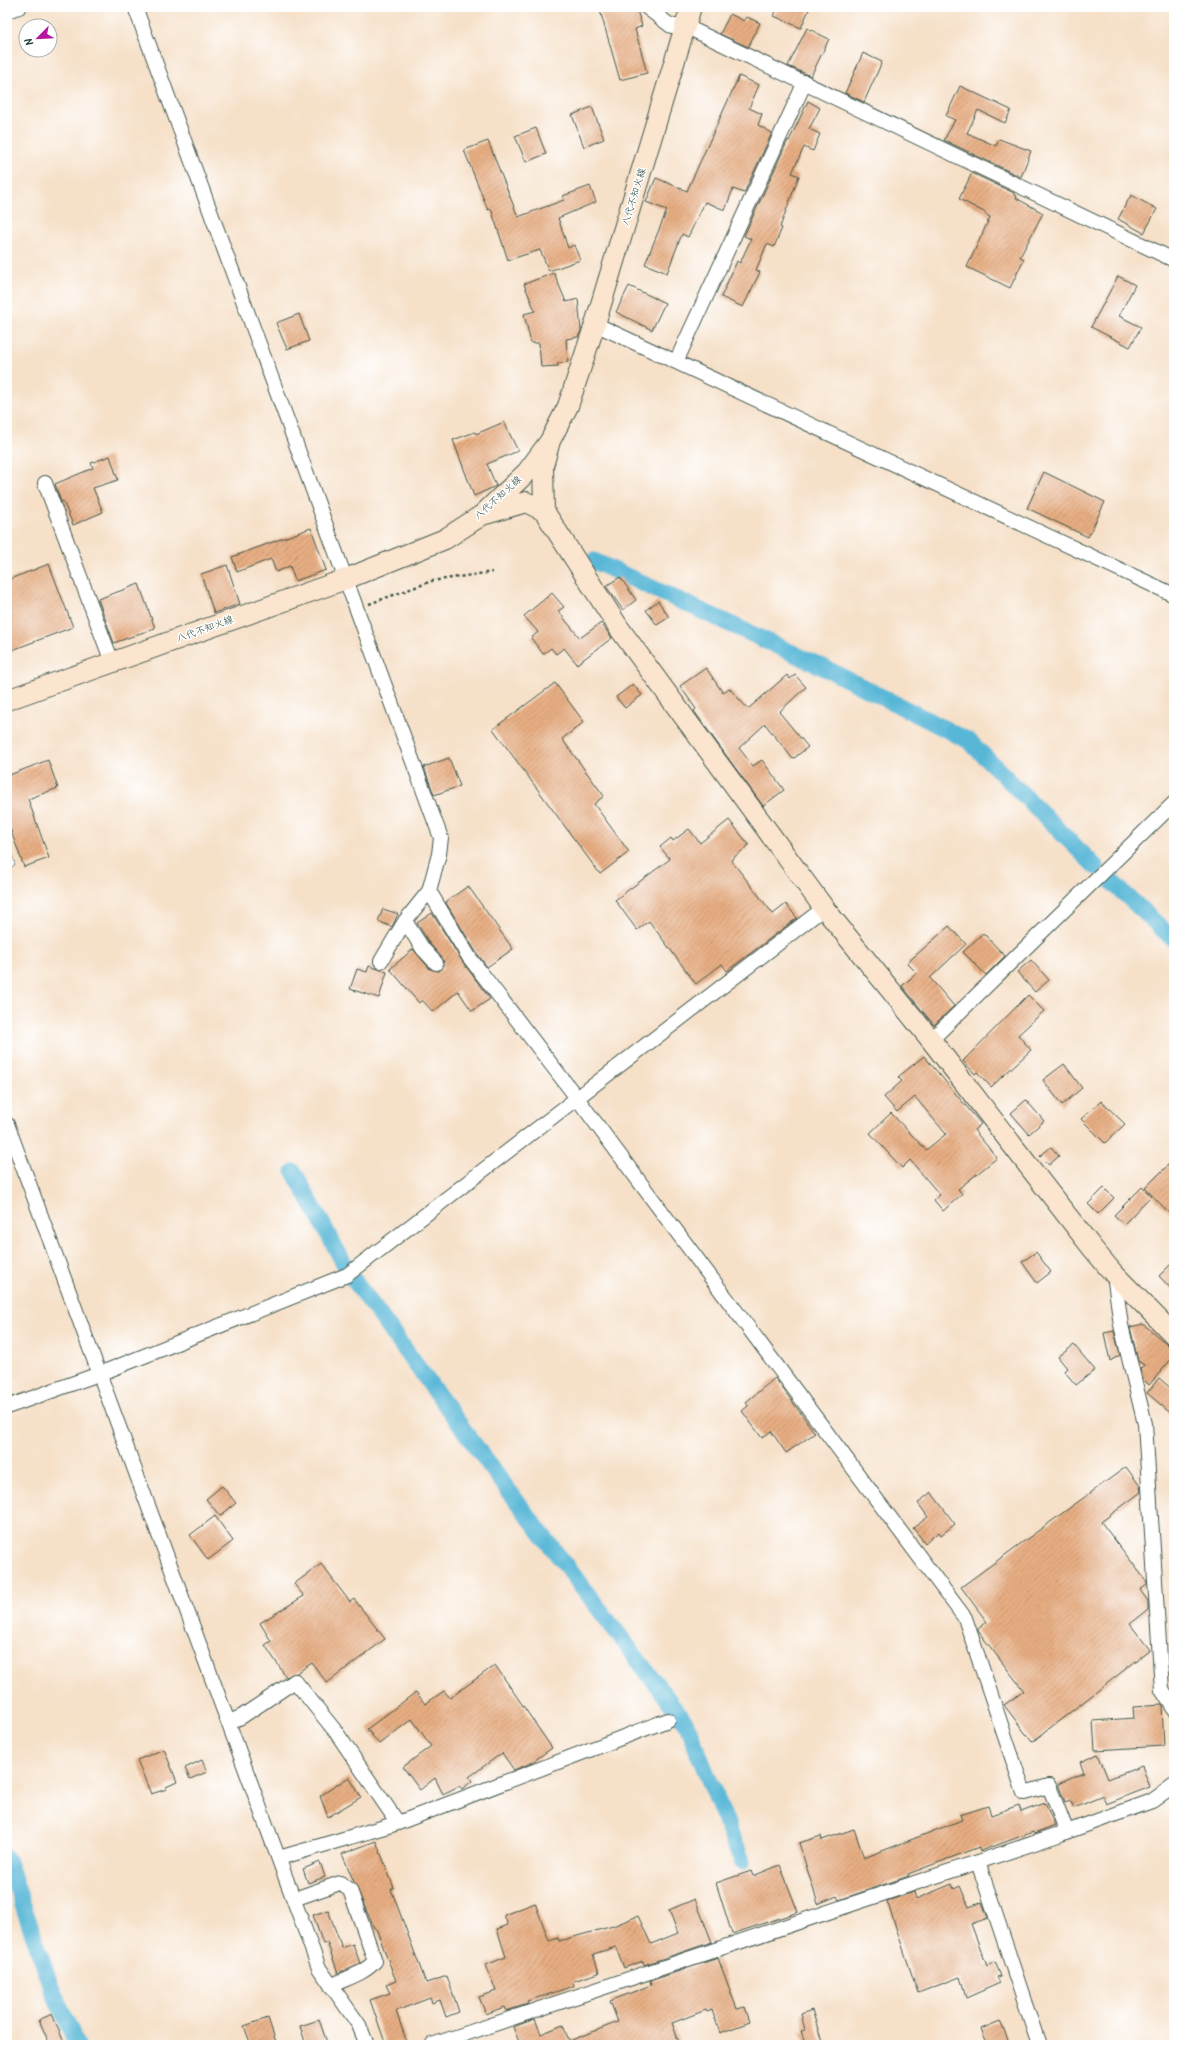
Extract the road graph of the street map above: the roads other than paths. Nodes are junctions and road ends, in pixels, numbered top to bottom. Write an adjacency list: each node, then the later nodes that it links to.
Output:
1 (19, 7): 5 (street)
2 (135, 7): 15 (street)
3 (646, 7): 6 (street)
4 (691, 7): 6 (street, 八代不知火線)
5 (7, 11)
6 (685, 26): 7 (street); 9 (street, 八代不知火線)
7 (805, 82): 8 (street); 10 (street)
8 (1174, 260)
9 (595, 324): 10 (street); 11 (street, 八代不知火線)
10 (676, 362): 16 (street)
11 (550, 441): 13 (street); 14 (street, 八代不知火線)
12 (45, 483): 17 (street)
13 (544, 511): 14 (street); 23 (street)
14 (482, 515): 15 (street, 八代不知火線)
15 (346, 579): 17 (street, 八代不知火線); 22 (street)
16 (1174, 595)
17 (112, 662): 18 (street, 八代不知火線)
18 (7, 700)
19 (1174, 803): 27 (street)
20 (7, 852): 21 (lane)
21 (11, 863)
22 (429, 891): 24 (street); 28 (street)
23 (824, 908): 27 (street); 28 (street)
24 (405, 921): 25 (street); 26 (street)
25 (381, 961)
26 (436, 963)
27 (931, 1040): 30 (street)
28 (577, 1098): 32 (street); 39 (street)
29 (7, 1124): 32 (street)
30 (1114, 1274): 31 (street); 34 (street)
31 (1174, 1335)
32 (100, 1374): 33 (street); 36 (street)
33 (7, 1407)
34 (1174, 1709)
35 (668, 1720): 38 (street)
36 (229, 1722): 38 (street); 40 (street)
37 (1174, 1785): 39 (street)
38 (398, 1823): 40 (street)
39 (1067, 1832): 41 (street)
40 (279, 1858): 42 (street)
41 (978, 1862): 44 (street); 46 (street)
42 (294, 1899): 43 (street); 43 (street)
43 (331, 1986): 45 (street)
44 (439, 2044)
45 (367, 2045)
46 (1039, 2045)

